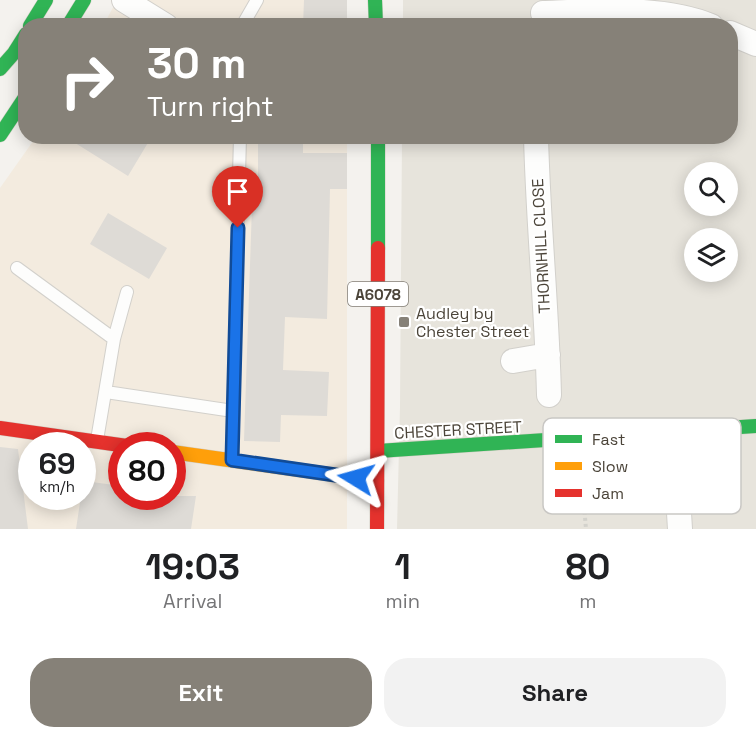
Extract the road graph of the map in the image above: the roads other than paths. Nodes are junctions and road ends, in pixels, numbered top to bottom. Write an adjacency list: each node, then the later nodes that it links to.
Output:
1 (46, 0): 7 (main road)
2 (84, 0): 8 (main road)
3 (124, 0): 9 (street)
4 (257, 0): 10 (lane)
5 (375, 0): 11 (main road)
6 (542, 13): 12 (street)
7 (35, 18)
8 (73, 18)
9 (153, 18)
10 (247, 18)
11 (376, 18)
12 (687, 18)
13 (738, 36): 14 (street)
14 (756, 44)
15 (18, 47): 16 (main road)
16 (0, 69)
17 (18, 108): 18 (main road)
18 (0, 135)
19 (240, 144): 29 (lane)
20 (378, 144): 36 (main road, A6078)
21 (536, 144): 25 (street, THORNHILL CLOSE)
22 (17, 268): 24 (lane)
23 (127, 292): 24 (lane)
24 (114, 339): 27 (lane)
25 (548, 356): 26 (street); 28 (street, THORNHILL CLOSE)
26 (513, 361)
27 (106, 392): 29 (lane); 33 (lane)
28 (549, 395)
29 (234, 411): 38 (lane)
30 (756, 426): 31 (main road, CHESTER STREET)
31 (741, 427)
32 (0, 428): 33 (main road)
33 (97, 441): 35 (main road)
34 (543, 441): 36 (main road, CHESTER STREET)
35 (108, 443)
36 (378, 451): 39 (main road, A6078)
37 (186, 454): 38 (main road)
38 (232, 460): 39 (main road)
39 (377, 481): 41 (main road, A6078)
40 (679, 514): 42 (street)
41 (377, 529)
42 (680, 529)

